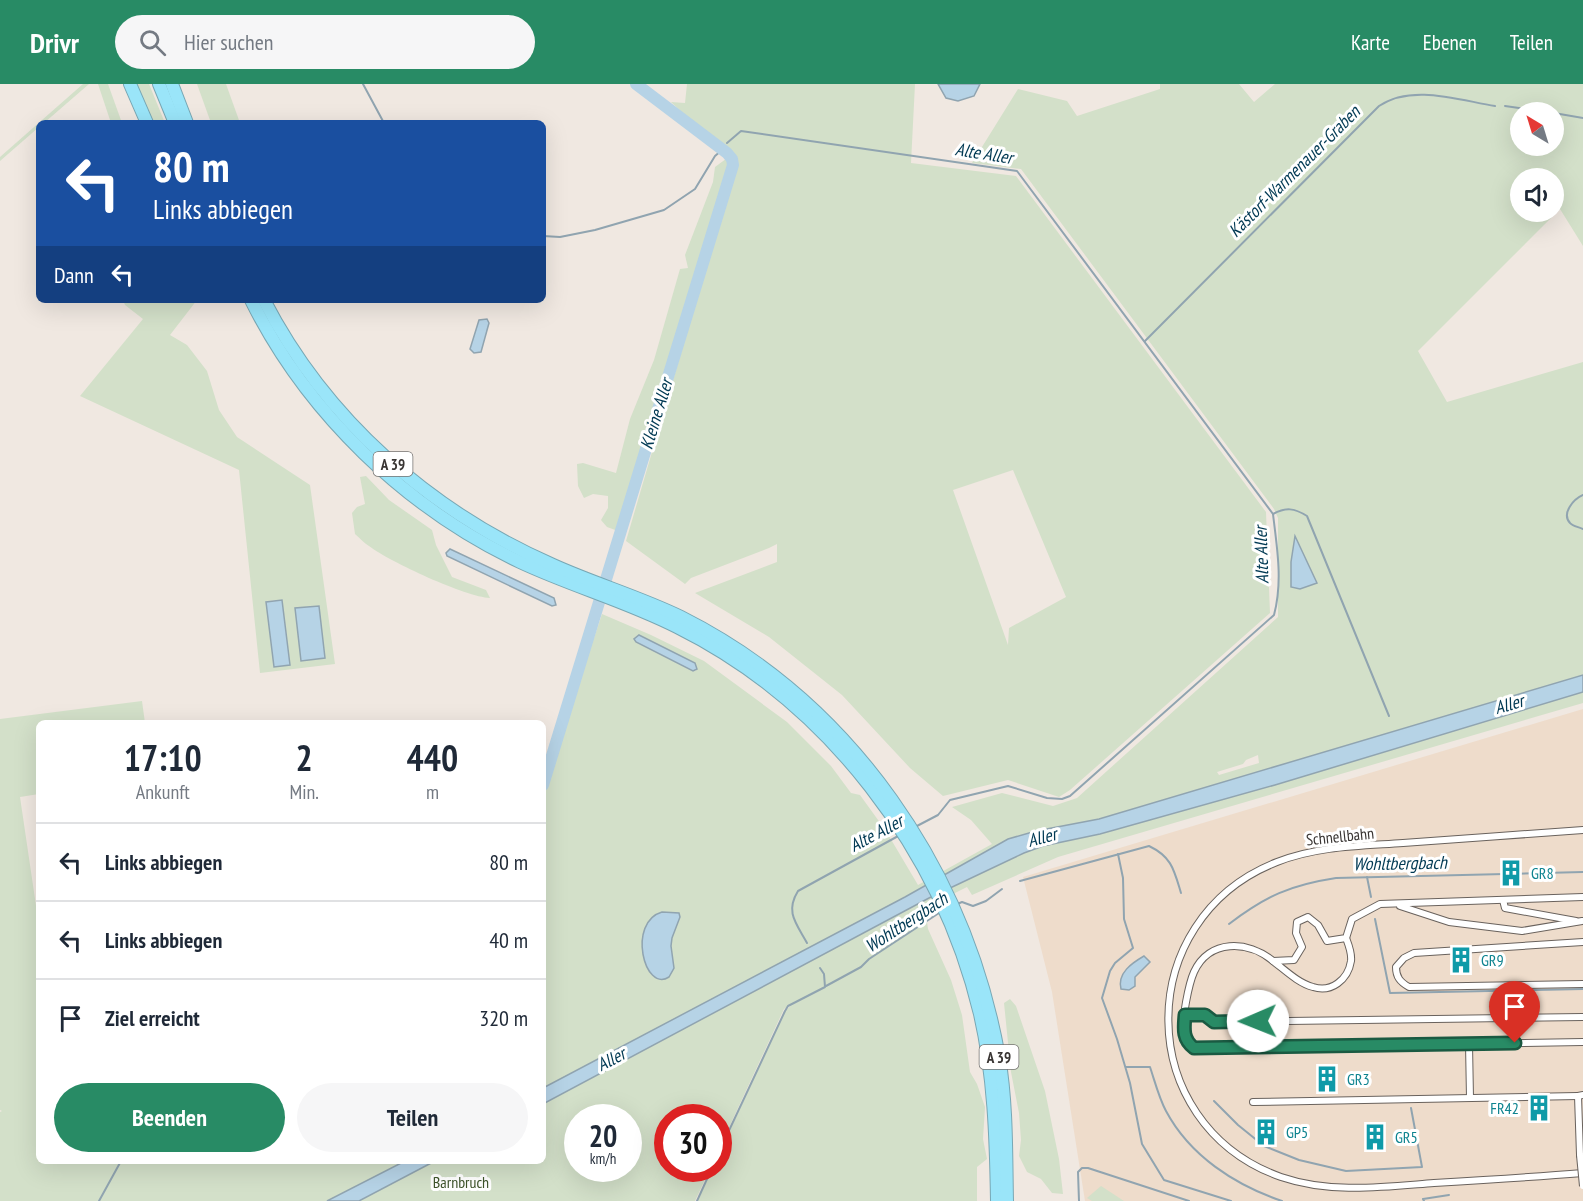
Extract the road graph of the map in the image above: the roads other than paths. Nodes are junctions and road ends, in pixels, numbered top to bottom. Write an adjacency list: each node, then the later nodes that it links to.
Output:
1 (130, 84): 4 (highway)
2 (159, 84): 5 (highway)
3 (172, 84): 6 (highway)
4 (146, 120)
5 (174, 120)
6 (186, 120)
7 (253, 303): 9 (highway, A 39)
8 (266, 303): 9 (highway, A 39)
9 (569, 578): 14 (highway, A 39)
10 (1583, 830): 29 (street, Schnellbahn)
11 (1583, 897): 12 (street)
12 (1503, 900): 13 (street); 15 (street)
13 (1395, 904): 15 (street); 16 (street)
14 (954, 921): 31 (highway, A 39); 32 (highway, A 39)
15 (1582, 921)
16 (1346, 938): 18 (street); 20 (street)
17 (1583, 942): 21 (street)
18 (1294, 960): 19 (street); 20 (street)
19 (1273, 961): 20 (street); 22 (street)
20 (1292, 975)
21 (1583, 984)
22 (1185, 1015): 23 (street); 25 (street)
23 (1583, 1017)
24 (1583, 1042): 25 (street)
25 (1469, 1044): 27 (street)
26 (1580, 1096): 27 (street); 30 (street, bridge)
27 (1470, 1098): 28 (street)
28 (1253, 1102)
29 (1583, 1173)
30 (1583, 1186)
31 (997, 1201)
32 (1007, 1201)

